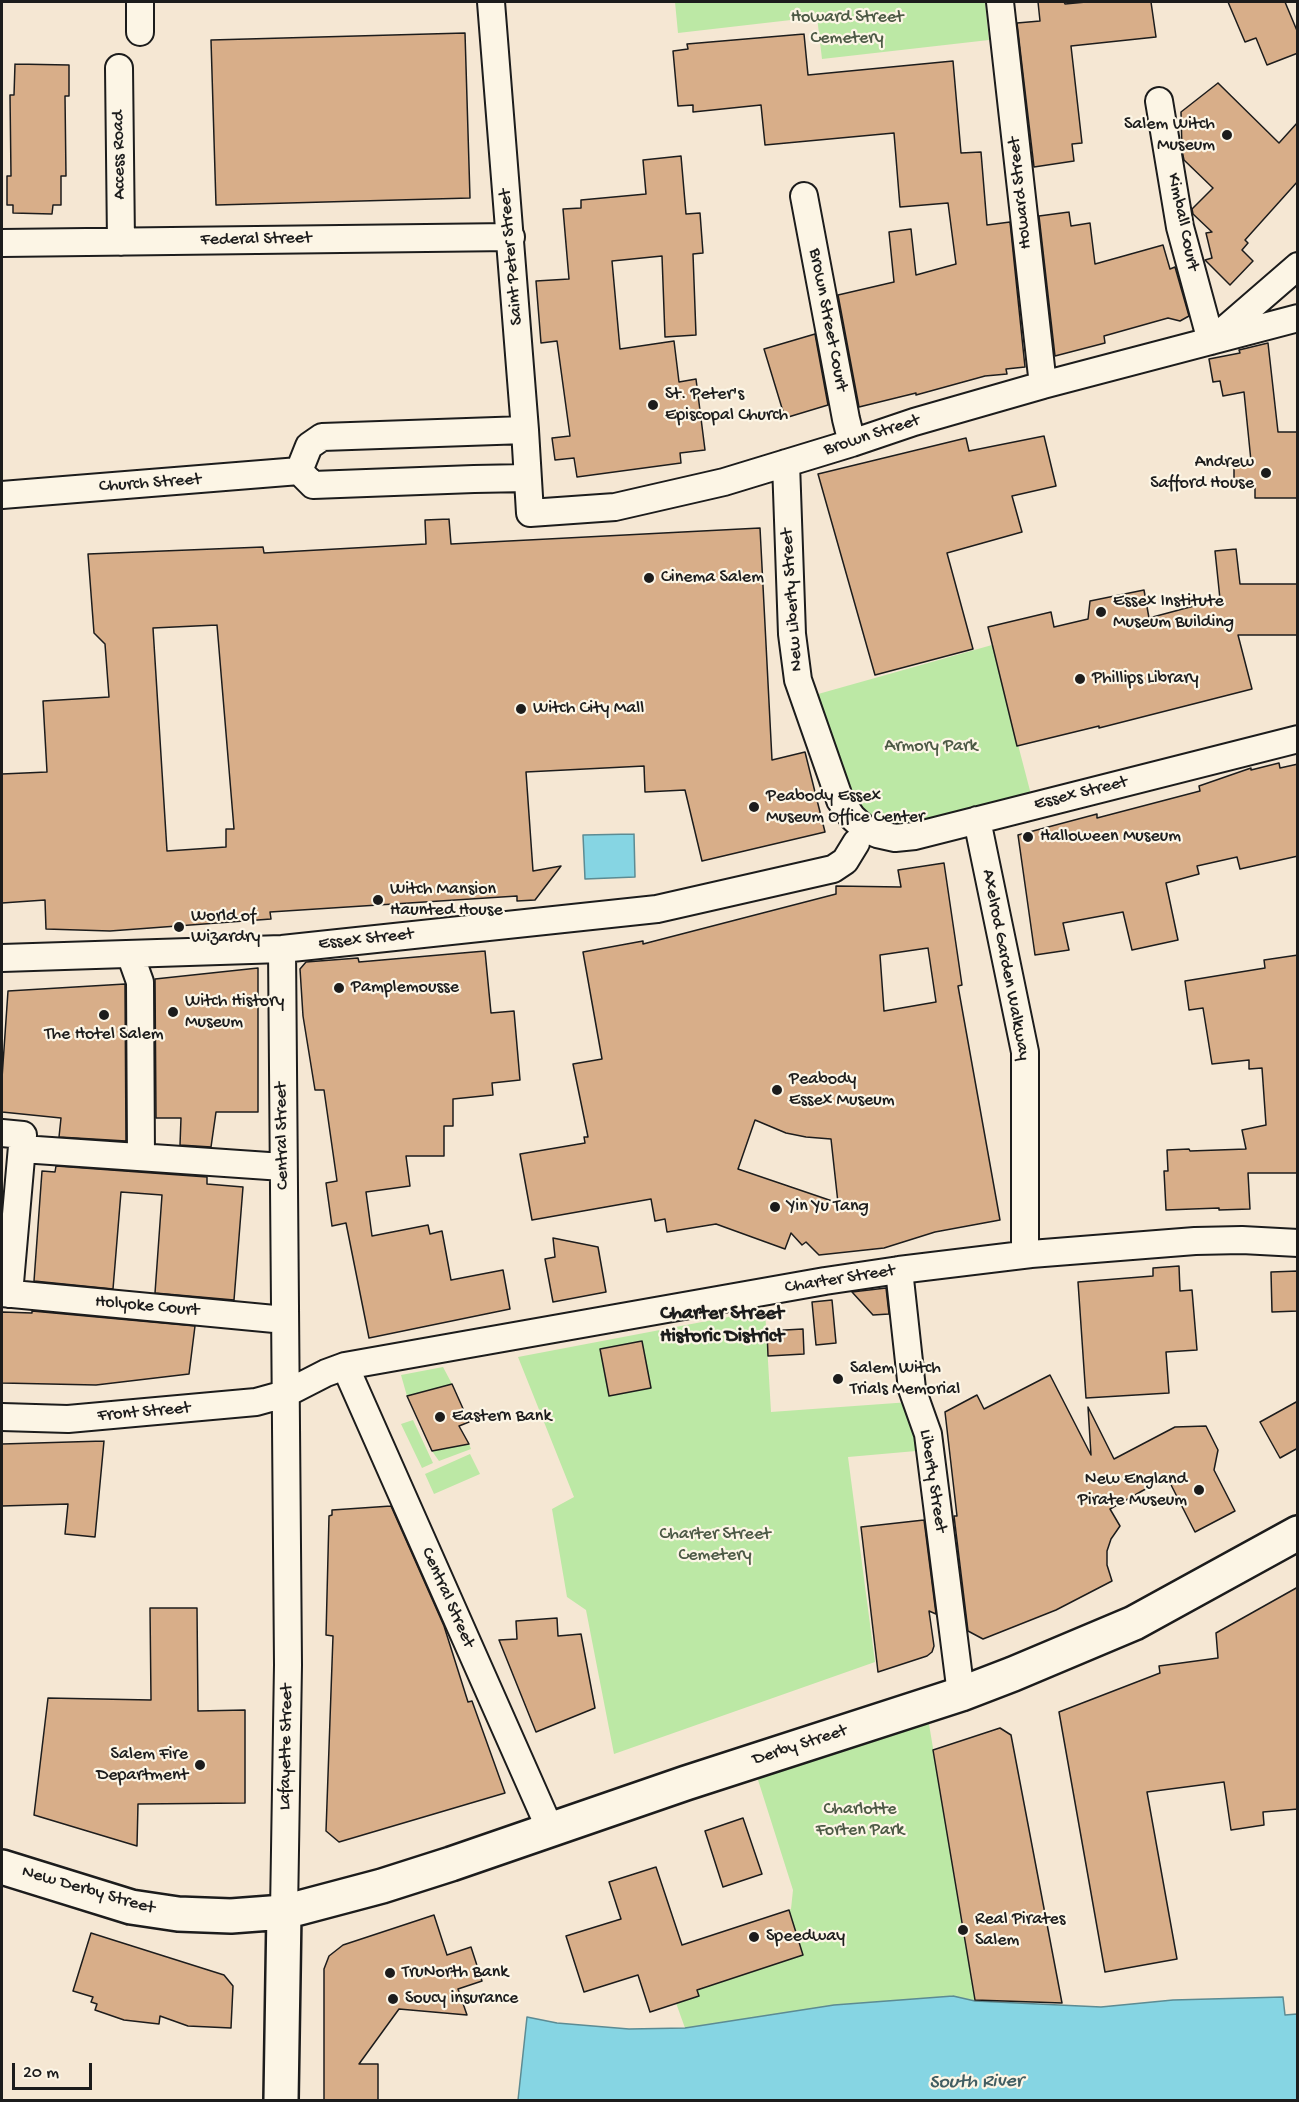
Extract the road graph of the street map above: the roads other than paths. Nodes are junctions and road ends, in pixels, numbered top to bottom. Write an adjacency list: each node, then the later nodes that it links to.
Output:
1 (140, 2): 4 (street)
2 (491, 2): 8 (street, Saint Peter Street)
3 (1000, 2): 14 (street, Howard Street)
4 (140, 32)
5 (119, 68): 9 (street, Access Road)
6 (1159, 101): 13 (street, Kimball Court)
7 (804, 196): 16 (street, Brown Street Court)
8 (511, 237): 9 (street, Federal Street); 15 (street, Saint Peter Street)
9 (121, 242): 10 (street, Federal Street)
10 (2, 243)
11 (1298, 266): 13 (street, Brown Street)
12 (1298, 318): 13 (street, Brown Street)
13 (1211, 341): 14 (street, Brown Street)
14 (1043, 385): 16 (street, Brown Street)
15 (525, 430): 18 (street); 19 (street, Saint Peter Street)
16 (852, 443): 17 (street, Brown Street)
17 (786, 463): 21 (street, Brown Street); 24 (street, New Liberty Street)
18 (299, 471): 19 (street); 20 (street, Church Street)
19 (527, 478): 21 (street, Saint Peter Street)
20 (2, 495)
21 (530, 513)
22 (1298, 740): 23 (street, Essex Street)
23 (976, 820): 24 (street, Essex Street); 33 (street, Axelrod Garden Walkway)
24 (860, 836): 25 (street, Essex Street)
25 (282, 950): 26 (street, Essex Street); 31 (street, Central Street)
26 (130, 954): 27 (street, Essex Street); 30 (street)
27 (2, 958)
28 (2, 1133): 29 (street)
29 (22, 1149): 30 (street); 35 (street)
30 (141, 1157): 31 (street)
31 (283, 1167): 36 (street, Central Street)
32 (1298, 1243): 33 (street, Charter Street)
33 (1025, 1254): 34 (street, Charter Street)
34 (899, 1270): 37 (street, Charter Street); 41 (street, Liberty Street)
35 (5, 1294): 36 (street, Holyoke Court)
36 (285, 1320): 38 (street, Central Street)
37 (345, 1366): 38 (street, Charter Street); 42 (street, Central Street)
38 (285, 1394): 39 (street, Front Street); 44 (street, Lafayette Street)
39 (2, 1417)
40 (1298, 1533): 41 (main road, Derby Street)
41 (961, 1694): 42 (main road, Derby Street)
42 (550, 1829): 44 (main road, Derby Street)
43 (2, 1866): 44 (main road, New Derby Street)
44 (284, 1912): 45 (main road, Lafayette Street)
45 (280, 2100)

